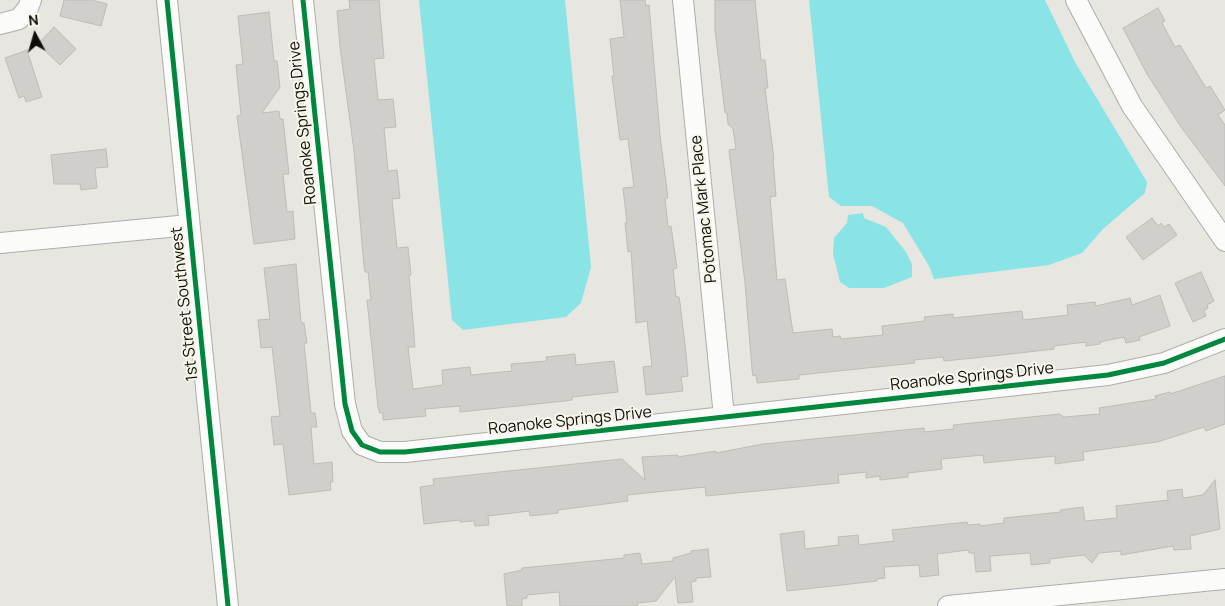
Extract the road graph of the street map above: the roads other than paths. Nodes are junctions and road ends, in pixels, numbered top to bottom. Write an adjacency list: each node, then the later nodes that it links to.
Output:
1 (31, 0): 6 (street)
2 (168, 0): 7 (street, 1st Street Southwest)
3 (303, 0): 11 (street, Roanoke Springs Drive)
4 (683, 0): 11 (street, Potomac Mark Place)
5 (1076, 0): 8 (street)
6 (0, 24)
7 (189, 226): 9 (street); 14 (street, 1st Street Southwest)
8 (1225, 241)
9 (0, 243)
10 (1225, 339): 11 (street, Roanoke Springs Drive)
11 (724, 418)
12 (1225, 579): 13 (street)
13 (1024, 602): 15 (street)
14 (228, 606)
15 (948, 606)

